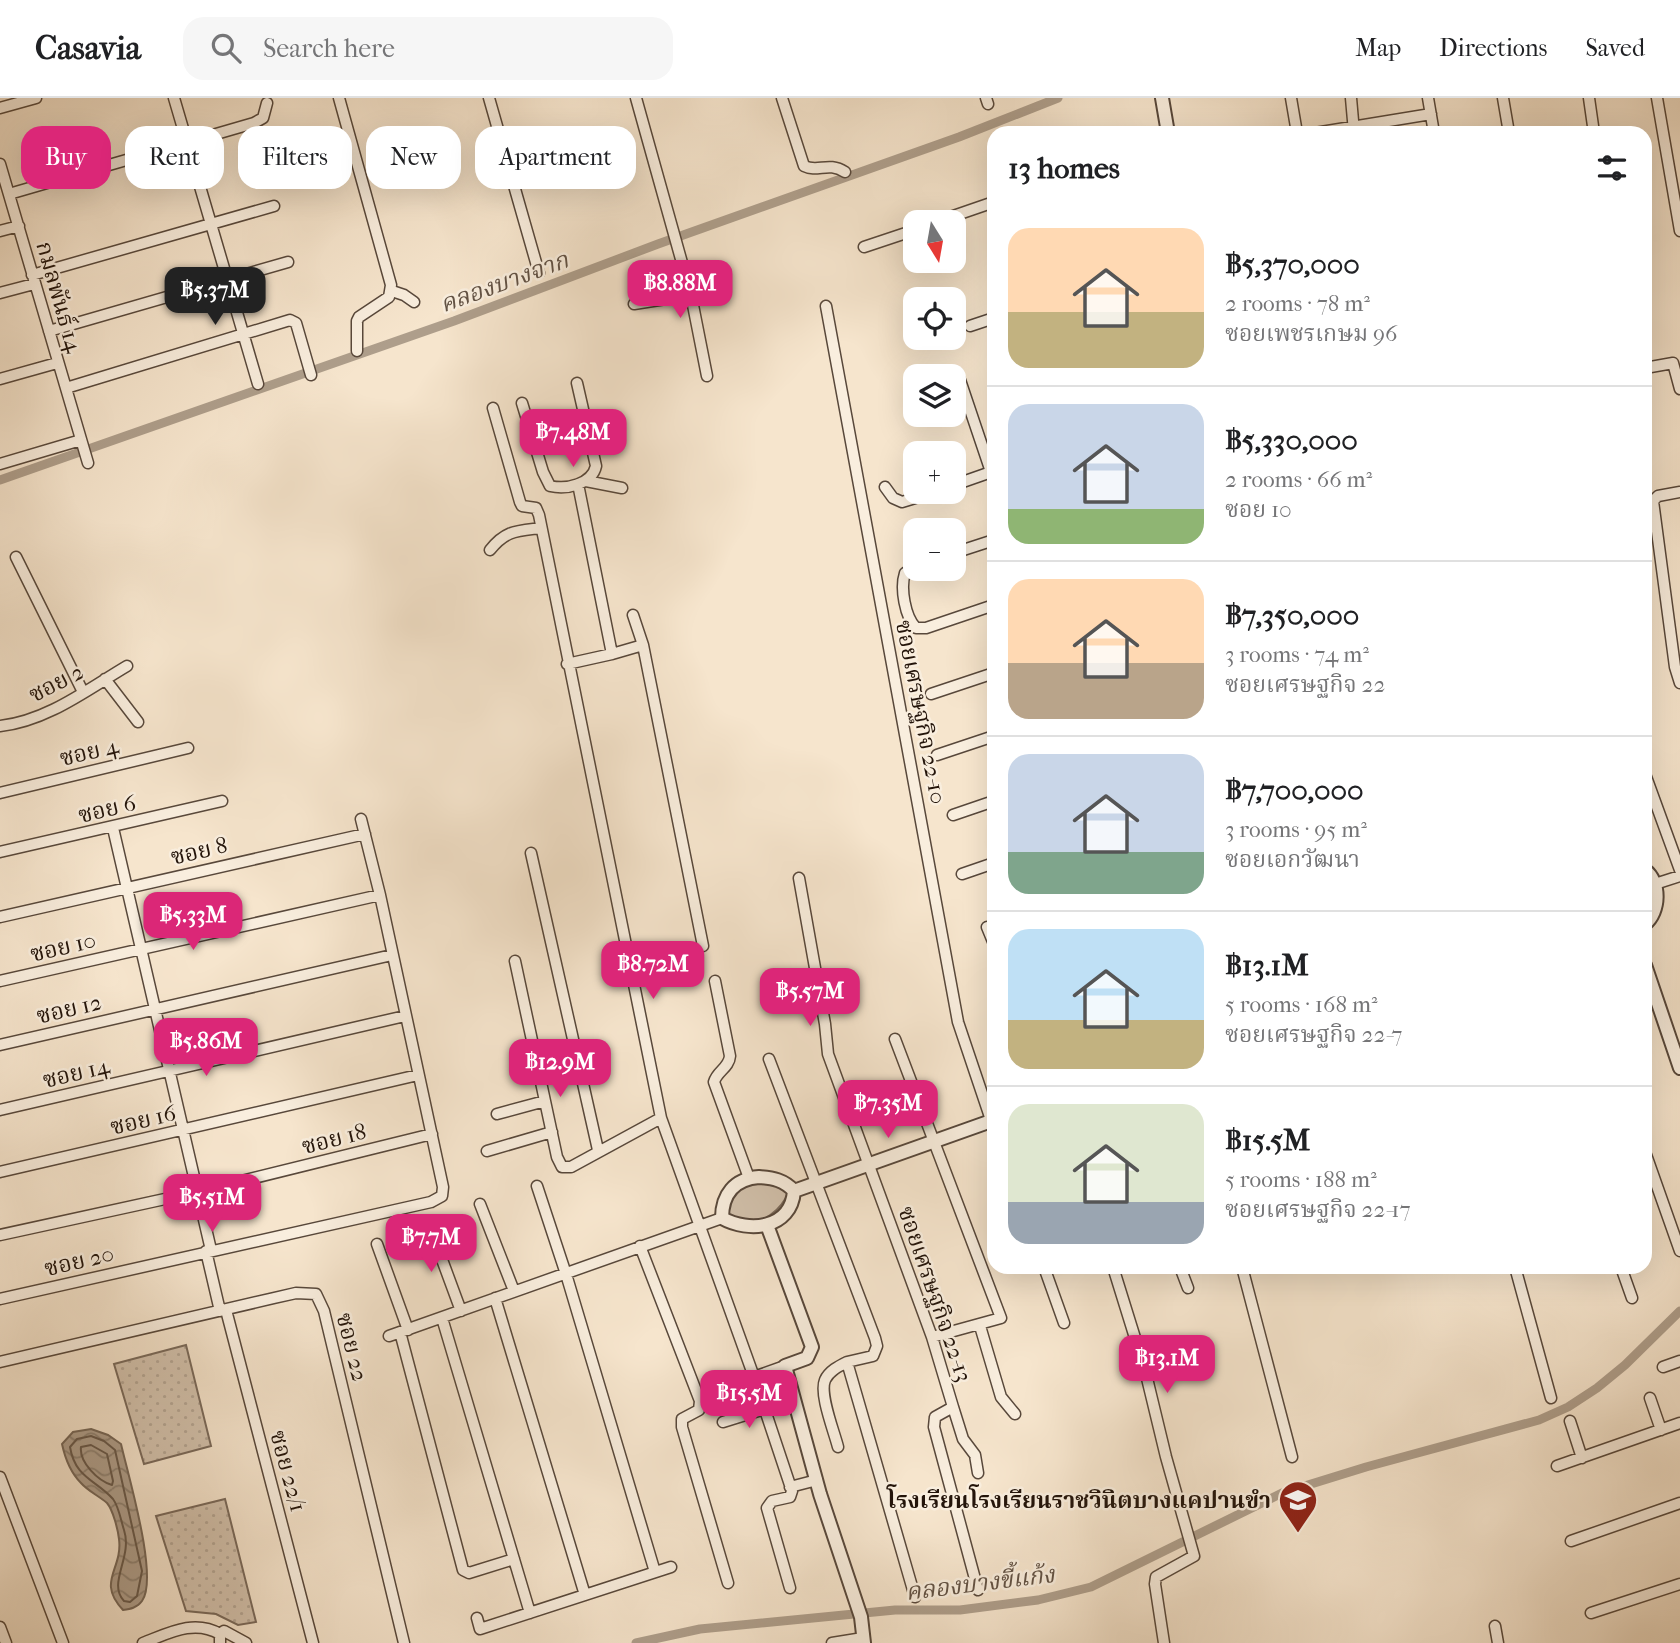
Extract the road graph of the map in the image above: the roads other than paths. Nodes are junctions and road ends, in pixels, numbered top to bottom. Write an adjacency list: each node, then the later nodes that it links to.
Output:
1 (36, 98): 15 (street)
2 (174, 98): 17 (street)
3 (339, 98): 26 (street)
4 (489, 98): 42 (street)
5 (636, 98): 47 (street)
6 (782, 98): 29 (street)
7 (1162, 98): 18 (street)
8 (1291, 98): 19 (street)
9 (1351, 98): 20 (street)
10 (1428, 98): 16 (street)
11 (1503, 98): 23 (street)
12 (1589, 98): 24 (street)
13 (1657, 98): 38 (street)
14 (267, 103): 25 (street)
15 (0, 108)
16 (1431, 114): 21 (street); 22 (street)
17 (182, 126)
18 (1167, 126)
19 (1296, 126)
20 (1354, 126)
21 (1373, 126)
22 (1433, 126)
23 (1508, 126)
24 (1593, 126)
25 (224, 131)
26 (354, 153): 45 (street)
27 (125, 160): 31 (street)
28 (1, 168): 31 (street, กมลพันธ์ 14)
29 (845, 172)
30 (201, 189): 35 (street)
31 (9, 194): 36 (street, กมลพันธ์ 14)
32 (987, 204): 34 (street)
33 (274, 206): 35 (street)
34 (966, 212)
35 (212, 224): 43 (street); 44 (street)
36 (19, 226): 37 (street); 43 (street, กมลพันธ์ 14)
37 (0, 231)
38 (1680, 231)
39 (903, 234): 40 (street)
40 (864, 247)
41 (288, 262): 44 (street)
42 (539, 273)
43 (33, 279): 46 (street); 53 (street, กมลพันธ์ 14)
44 (228, 279): 53 (street); 54 (street)
45 (392, 291): 48 (street); 55 (street)
46 (0, 293)
47 (691, 295): 49 (street); 59 (street)
48 (414, 302)
49 (634, 303)
50 (826, 306): 138 (street, ซอยเศรษฐกิจ 22-10)
51 (987, 320): 52 (street)
52 (970, 326)
53 (48, 331): 56 (street, กมลพันธ์ 14)
54 (244, 334): 58 (street); 62 (street); 63 (street)
55 (357, 351)
56 (57, 363): 60 (street); 63 (street, กมลพันธ์ 14)
57 (1652, 367): 64 (street)
58 (311, 375)
59 (707, 376)
60 (0, 379)
61 (577, 383): 74 (street)
62 (258, 384)
63 (66, 388): 68 (street, กมลพันธ์ 14)
64 (1680, 388)
65 (966, 397): 69 (street)
66 (522, 403): 74 (street)
67 (494, 408): 79 (street)
68 (81, 440): 70 (street, กมลพันธ์ 14); 71 (street)
69 (987, 454)
70 (88, 463)
71 (0, 464)
72 (987, 473): 73 (street)
73 (966, 481)
74 (582, 483): 76 (street); 88 (street)
75 (885, 487): 78 (street)
76 (622, 488)
77 (1680, 492): 93 (street)
78 (903, 502)
79 (541, 528): 82 (street); 89 (street)
80 (987, 542): 81 (street)
81 (966, 549)
82 (490, 550)
83 (16, 557): 94 (street)
84 (903, 581): 85 (street)
85 (987, 607)
86 (633, 615): 87 (street)
87 (643, 645): 88 (street); 122 (street)
88 (612, 654): 89 (street)
89 (567, 664): 141 (street)
90 (127, 666): 92 (street, ซอย 2)
91 (987, 675): 95 (street)
92 (105, 679): 94 (street, ซอย 2); 96 (street)
93 (1680, 683)
94 (83, 692): 97 (street, ซอย 2)
95 (931, 694)
96 (138, 722)
97 (0, 726)
98 (987, 738): 100 (street)
99 (188, 748): 101 (street, ซอย 4)
100 (937, 755)
101 (0, 793)
102 (1652, 793): 112 (street)
103 (222, 801): 107 (street, ซอย 6)
104 (987, 803): 105 (street)
105 (953, 815)
106 (361, 819): 108 (street)
107 (113, 828): 109 (street, ซอย 6); 118 (street, ซอย 22/1)
108 (365, 834): 118 (street, ซอย 8); 119 (street)
109 (0, 852)
110 (531, 853): 147 (street)
111 (987, 865): 113 (street)
112 (1680, 870)
113 (962, 874)
114 (1680, 876): 117 (street)
115 (1652, 877): 117 (street)
116 (799, 878): 149 (street, ซอยเศรษฐกิจ 22-13)
117 (1655, 884): 120 (street)
118 (126, 887): 121 (street, ซอย 8); 123 (street, ซอย 22/1)
119 (380, 895): 123 (street, ซอย 10); 124 (street)
120 (1652, 915)
121 (0, 917)
122 (703, 946)
123 (142, 948): 126 (street, ซอย 10); 129 (street, ซอย 22/1)
124 (392, 955): 129 (street, ซอย 12); 130 (street)
125 (515, 961): 137 (street)
126 (0, 981)
127 (715, 981): 152 (street)
128 (1652, 986): 134 (street)
129 (156, 1008): 132 (street, ซอย 12); 135 (street, ซอย 22/1)
130 (405, 1016): 135 (street, ซอย 14); 136 (street)
131 (895, 1039): 146 (street)
132 (0, 1045)
133 (769, 1059): 153 (street)
134 (1680, 1068)
135 (169, 1070): 139 (street, ซอย 14); 143 (street, ซอย 22/1)
136 (418, 1075): 143 (street, ซอย 16); 145 (street)
137 (545, 1101): 140 (street); 144 (street)
138 (987, 1106)
139 (0, 1110)
140 (497, 1114)
141 (661, 1118): 147 (street); 159 (street)
142 (987, 1125): 146 (street)
143 (183, 1130): 150 (street, ซอย 16); 156 (street, ซอย 22/1)
144 (552, 1132): 147 (street); 148 (street)
145 (432, 1134): 156 (street, ซอย 18); 165 (street, ซอย 20)
146 (934, 1141): 149 (street); 183 (street)
147 (598, 1150)
148 (487, 1151)
149 (869, 1164): 153 (street); 186 (street, ซอยเศรษฐกิจ 22-13)
150 (0, 1172)
151 (1652, 1172): 166 (street)
152 (750, 1178): 155 (street); 158 (street)
153 (816, 1183): 155 (street); 190 (street)
154 (537, 1186): 167 (street)
155 (794, 1191): 160 (street)
156 (197, 1192): 162 (street, ซอย 18); 165 (street, ซอย 22/1)
157 (480, 1204): 175 (street)
158 (722, 1218): 159 (street); 160 (street)
159 (701, 1225): 164 (street); 194 (street)
160 (767, 1225): 191 (street)
161 (430, 1227): 180 (street)
162 (0, 1236)
163 (377, 1244): 184 (street)
164 (640, 1246): 167 (street); 217 (street)
165 (209, 1250): 178 (street, ซอย 20); 179 (street, ซอย 22/1)
166 (1680, 1251)
167 (566, 1274): 175 (street); 216 (street)
168 (1046, 1274): 182 (street)
169 (1115, 1274): 193 (street)
170 (1183, 1274): 174 (street)
171 (1244, 1274): 205 (street)
172 (1517, 1274): 195 (street)
173 (1623, 1274): 177 (street)
174 (1188, 1288)
175 (514, 1291): 176 (street)
176 (495, 1298): 180 (street); 221 (street)
177 (1632, 1298)
178 (0, 1299)
179 (223, 1310): 189 (street, ซอย 22); 234 (street, ซอย 22/1); 235 (street, ซอย 22)
180 (461, 1311): 181 (street)
181 (442, 1318): 184 (street); 214 (street)
182 (1064, 1323)
183 (980, 1326): 186 (street); 199 (street)
184 (404, 1331): 185 (street); 214 (street)
185 (389, 1336)
186 (932, 1337): 197 (street, ซอยเศรษฐกิจ 22-13)
187 (1177, 1361): 193 (street)
188 (1680, 1361): 192 (street)
189 (0, 1362)
190 (847, 1362): 204 (street); 222 (street)
191 (785, 1366): 194 (street); 210 (street)
192 (1663, 1367)
193 (1145, 1370): 237 (street)
194 (754, 1377): 198 (street)
195 (1551, 1398)
196 (1650, 1398): 203 (street)
197 (953, 1407): 208 (street); 220 (street, ซอยเศรษฐกิจ 22-13)
198 (765, 1409): 201 (street); 211 (street)
199 (1015, 1414)
200 (1570, 1421): 206 (street)
201 (723, 1422)
202 (1680, 1423): 203 (street)
203 (1661, 1430): 206 (street)
204 (838, 1447)
205 (1292, 1457)
206 (1582, 1458): 207 (street)
207 (1558, 1466)
208 (978, 1474)
209 (0, 1477): 231 (street)
210 (817, 1480): 211 (street); 229 (street)
211 (790, 1487): 219 (street)
212 (1680, 1503): 213 (street)
213 (1571, 1541)
214 (514, 1559): 224 (street)
215 (671, 1567): 216 (street)
216 (655, 1572): 221 (street)
217 (728, 1583)
218 (1680, 1584): 223 (street)
219 (790, 1588)
220 (978, 1590)
221 (586, 1595): 224 (street)
222 (915, 1597)
223 (1591, 1613)
224 (530, 1614): 225 (street)
225 (477, 1618)
226 (1495, 1626): 238 (street)
227 (0, 1627): 230 (street)
228 (220, 1638): 232 (street); 233 (street)
229 (864, 1641): 236 (street)
230 (6, 1643)
231 (63, 1643)
232 (143, 1643)
233 (246, 1643)
234 (313, 1643)
235 (404, 1643)
236 (832, 1643)
237 (1164, 1643)
238 (1498, 1643)

